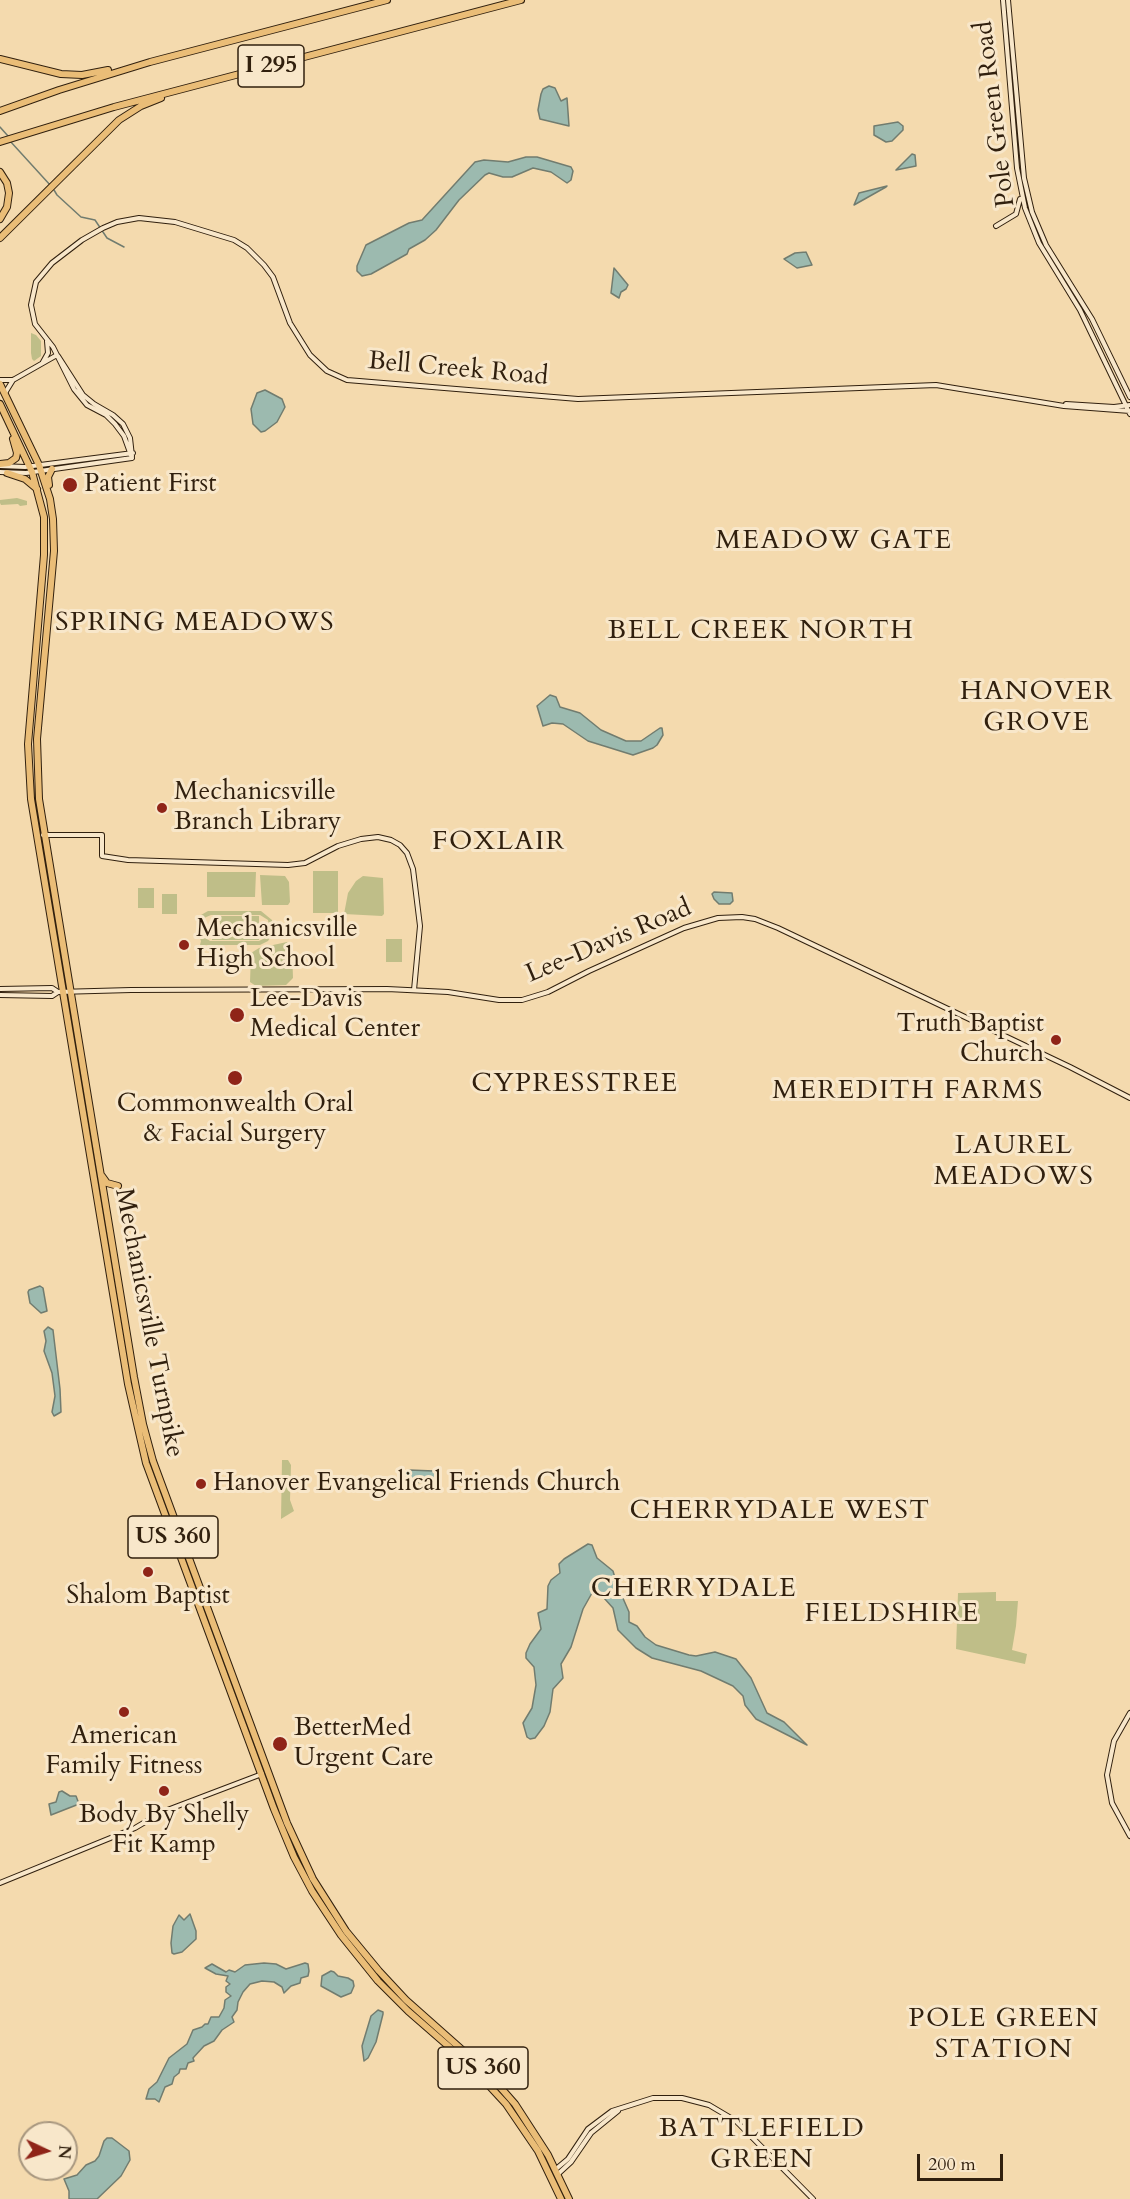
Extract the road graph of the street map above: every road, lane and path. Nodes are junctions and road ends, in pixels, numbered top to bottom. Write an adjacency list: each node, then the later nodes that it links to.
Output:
1 (387, 0): 6 (highway, I 295)
2 (521, 0): 9 (highway, I 295)
3 (1002, 0): 7 (street, Pole Green Road)
4 (1008, 0): 8 (street, Pole Green Road)
5 (0, 59): 6 (highway)
6 (150, 62): 11 (highway, I 295)
7 (1009, 70): 8 (street); 10 (street, Pole Green Road)
8 (1015, 77): 10 (street); 24 (street, Pole Green Road)
9 (199, 84): 12 (highway, I 295); 17 (highway)
10 (1012, 104): 14 (street, Pole Green Road)
11 (0, 111)
12 (0, 142)
13 (0, 172): 15 (highway)
14 (1020, 189): 16 (street); 26 (street, Pole Green Road)
15 (0, 219)
16 (996, 226)
17 (0, 238)
18 (44, 335): 19 (street, Bell Creek Road); 20 (street); 26 (street, Bell Creek Road)
19 (57, 356): 20 (street); 28 (street, Bell Creek Road); 30 (street, Bell Creek Road)
20 (41, 364): 21 (street)
21 (13, 380): 22 (street); 23 (street)
22 (0, 382): 23 (highway, Mechanicsville Turnpike / US 360)
23 (5, 393): 32 (highway, Mechanicsville Turnpike / US 360)
24 (1130, 397)
25 (0, 404): 27 (highway, Mechanicsville Turnpike / US 360)
26 (1129, 409)
27 (9, 422): 31 (highway); 33 (highway, Mechanicsville Turnpike / US 360)
28 (121, 432): 29 (street); 30 (street, Bell Creek Road)
29 (120, 455): 30 (street); 32 (street)
30 (131, 455): 34 (street)
31 (0, 465): 33 (street)
32 (40, 468): 33 (street); 34 (street); 37 (highway, Mechanicsville Turnpike / US 360)
33 (31, 469): 35 (street); 36 (highway, Mechanicsville Turnpike / US 360)
34 (52, 469): 37 (highway)
35 (3, 473): 36 (highway)
36 (38, 490): 39 (highway, Mechanicsville Turnpike / US 360)
37 (49, 495): 38 (highway, Mechanicsville Turnpike / US 360)
38 (44, 835): 39 (street); 42 (street); 43 (highway, Mechanicsville Turnpike / US 360)
39 (36, 836): 43 (highway, Mechanicsville Turnpike / US 360)
40 (0, 989): 41 (street, Lee-Davis Road)
41 (24, 989): 43 (street, Lee-Davis Road); 44 (street)
42 (414, 990): 43 (street, Lee-Davis Road); 45 (street, Lee-Davis Road)
43 (64, 992): 44 (street, Lee-Davis Road); 46 (highway, Mechanicsville Turnpike / US 360); 49 (highway, Mechanicsville Turnpike / US 360)
44 (3, 995)
45 (1130, 1098)
46 (100, 1172): 47 (highway); 49 (highway, Mechanicsville Turnpike / US 360)
47 (118, 1186)
48 (1130, 1713): 50 (street)
49 (264, 1773): 51 (street); 52 (highway, Mechanicsville Turnpike / US 360); 53 (highway, Mechanicsville Turnpike / US 360)
50 (1130, 1836)
51 (0, 1883)
52 (557, 2171): 54 (highway, Mechanicsville Turnpike / US 360); 55 (street)
53 (561, 2199)
54 (569, 2199)
55 (813, 2199)

